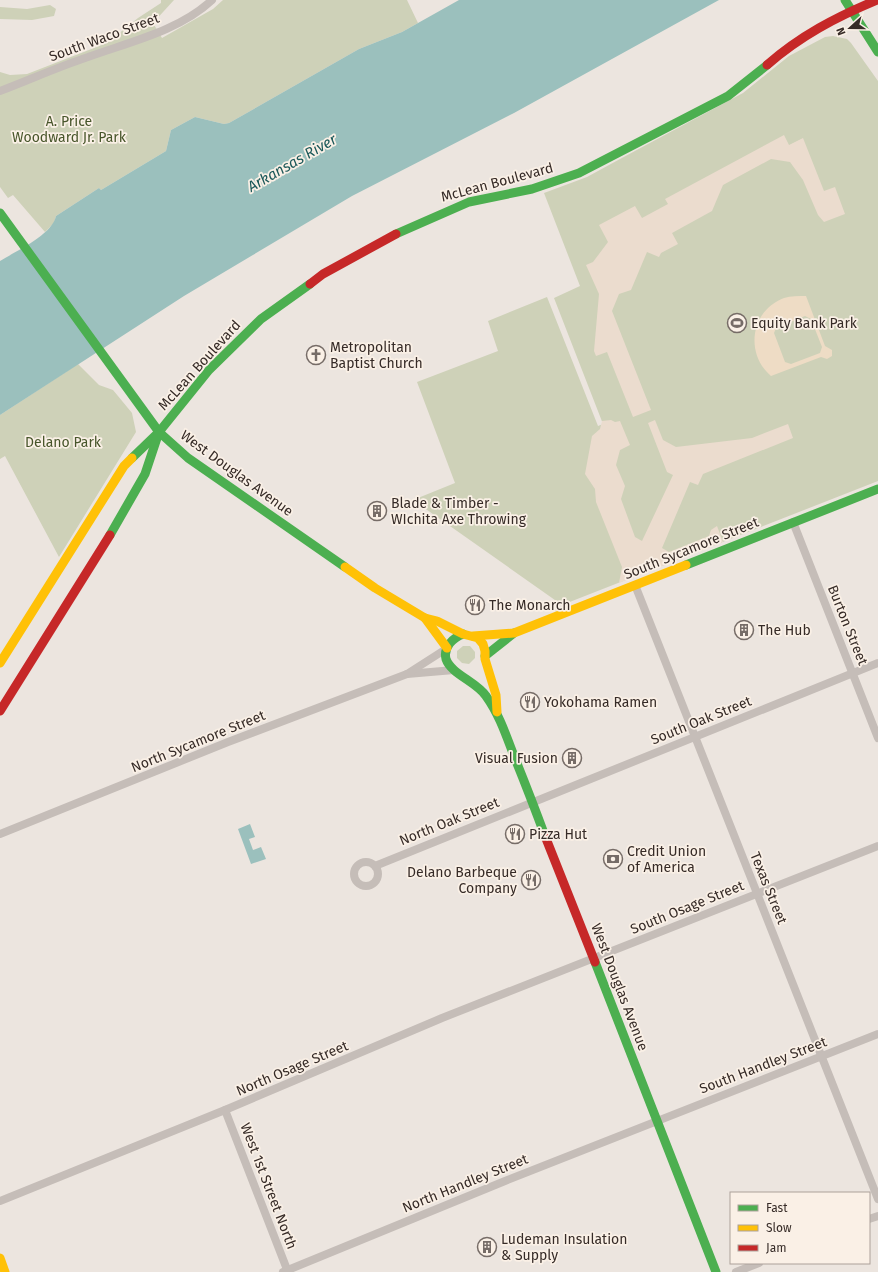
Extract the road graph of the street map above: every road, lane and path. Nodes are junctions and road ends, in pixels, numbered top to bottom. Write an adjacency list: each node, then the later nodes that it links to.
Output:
1 (212, 0): 7 (street, South Waco Street)
2 (845, 0): 5 (main road)
3 (867, 0): 5 (main road)
4 (877, 0): 5 (main road)
5 (852, 10): 6 (main road); 9 (main road, McLean Boulevard)
6 (878, 52)
7 (0, 91)
8 (0, 214): 9 (main road, West Douglas Avenue)
9 (159, 432): 13 (main road, West Douglas Avenue); 18 (main road, McLean Boulevard); 23 (main road, McLean Boulevard)
10 (878, 489): 11 (main road, South Sycamore Street)
11 (793, 522): 12 (main road, South Sycamore Street); 21 (street, Burton Street)
12 (635, 585): 14 (main road, South Sycamore Street); 25 (street, Texas Street)
13 (425, 618): 15 (main road, West Douglas Avenue); 16 (main road, West Douglas Avenue)
14 (514, 633): 15 (main road, South Sycamore Street); 17 (main road, South Sycamore Street)
15 (469, 635): 16 (main road); 17 (main road, West Douglas Avenue)
16 (446, 648): 20 (main road, West Douglas Avenue); 22 (street, North Sycamore Street)
17 (485, 658): 20 (main road); 24 (main road, West Douglas Avenue)
18 (0, 663)
19 (878, 663): 21 (street, South Oak Street)
20 (457, 672): 22 (street, North Sycamore Street); 24 (main road, West Douglas Avenue)
21 (852, 673): 25 (street, South Oak Street); 26 (street, Burton Street)
22 (407, 674): 28 (street, North Sycamore Street)
23 (0, 711)
24 (497, 712): 27 (main road, West Douglas Avenue)
25 (695, 737): 27 (street, South Oak Street); 31 (street, Texas Street)
26 (878, 738)
27 (533, 801): 30 (street, North Oak Street); 32 (main road, West Douglas Avenue)
28 (0, 834)
29 (878, 846): 31 (street, South Osage Street)
30 (375, 866)
31 (757, 894): 32 (street, South Osage Street); 34 (street, Texas Street)
32 (594, 958): 35 (street, North Osage Street); 36 (main road, West Douglas Avenue)
33 (878, 1034): 34 (street, South Handley Street)
34 (821, 1056): 36 (street, South Handley Street); 37 (street, Texas Street)
35 (225, 1110): 38 (street, North Osage Street); 41 (street, West 1st Street North)
36 (657, 1120): 41 (street, North Handley Street); 43 (main road, West Douglas Avenue)
37 (878, 1200)
38 (0, 1201)
39 (0, 1258): 42 (main road)
40 (756, 1264): 44 (street)
41 (286, 1271)
42 (5, 1272)
43 (716, 1272)
44 (736, 1272)

